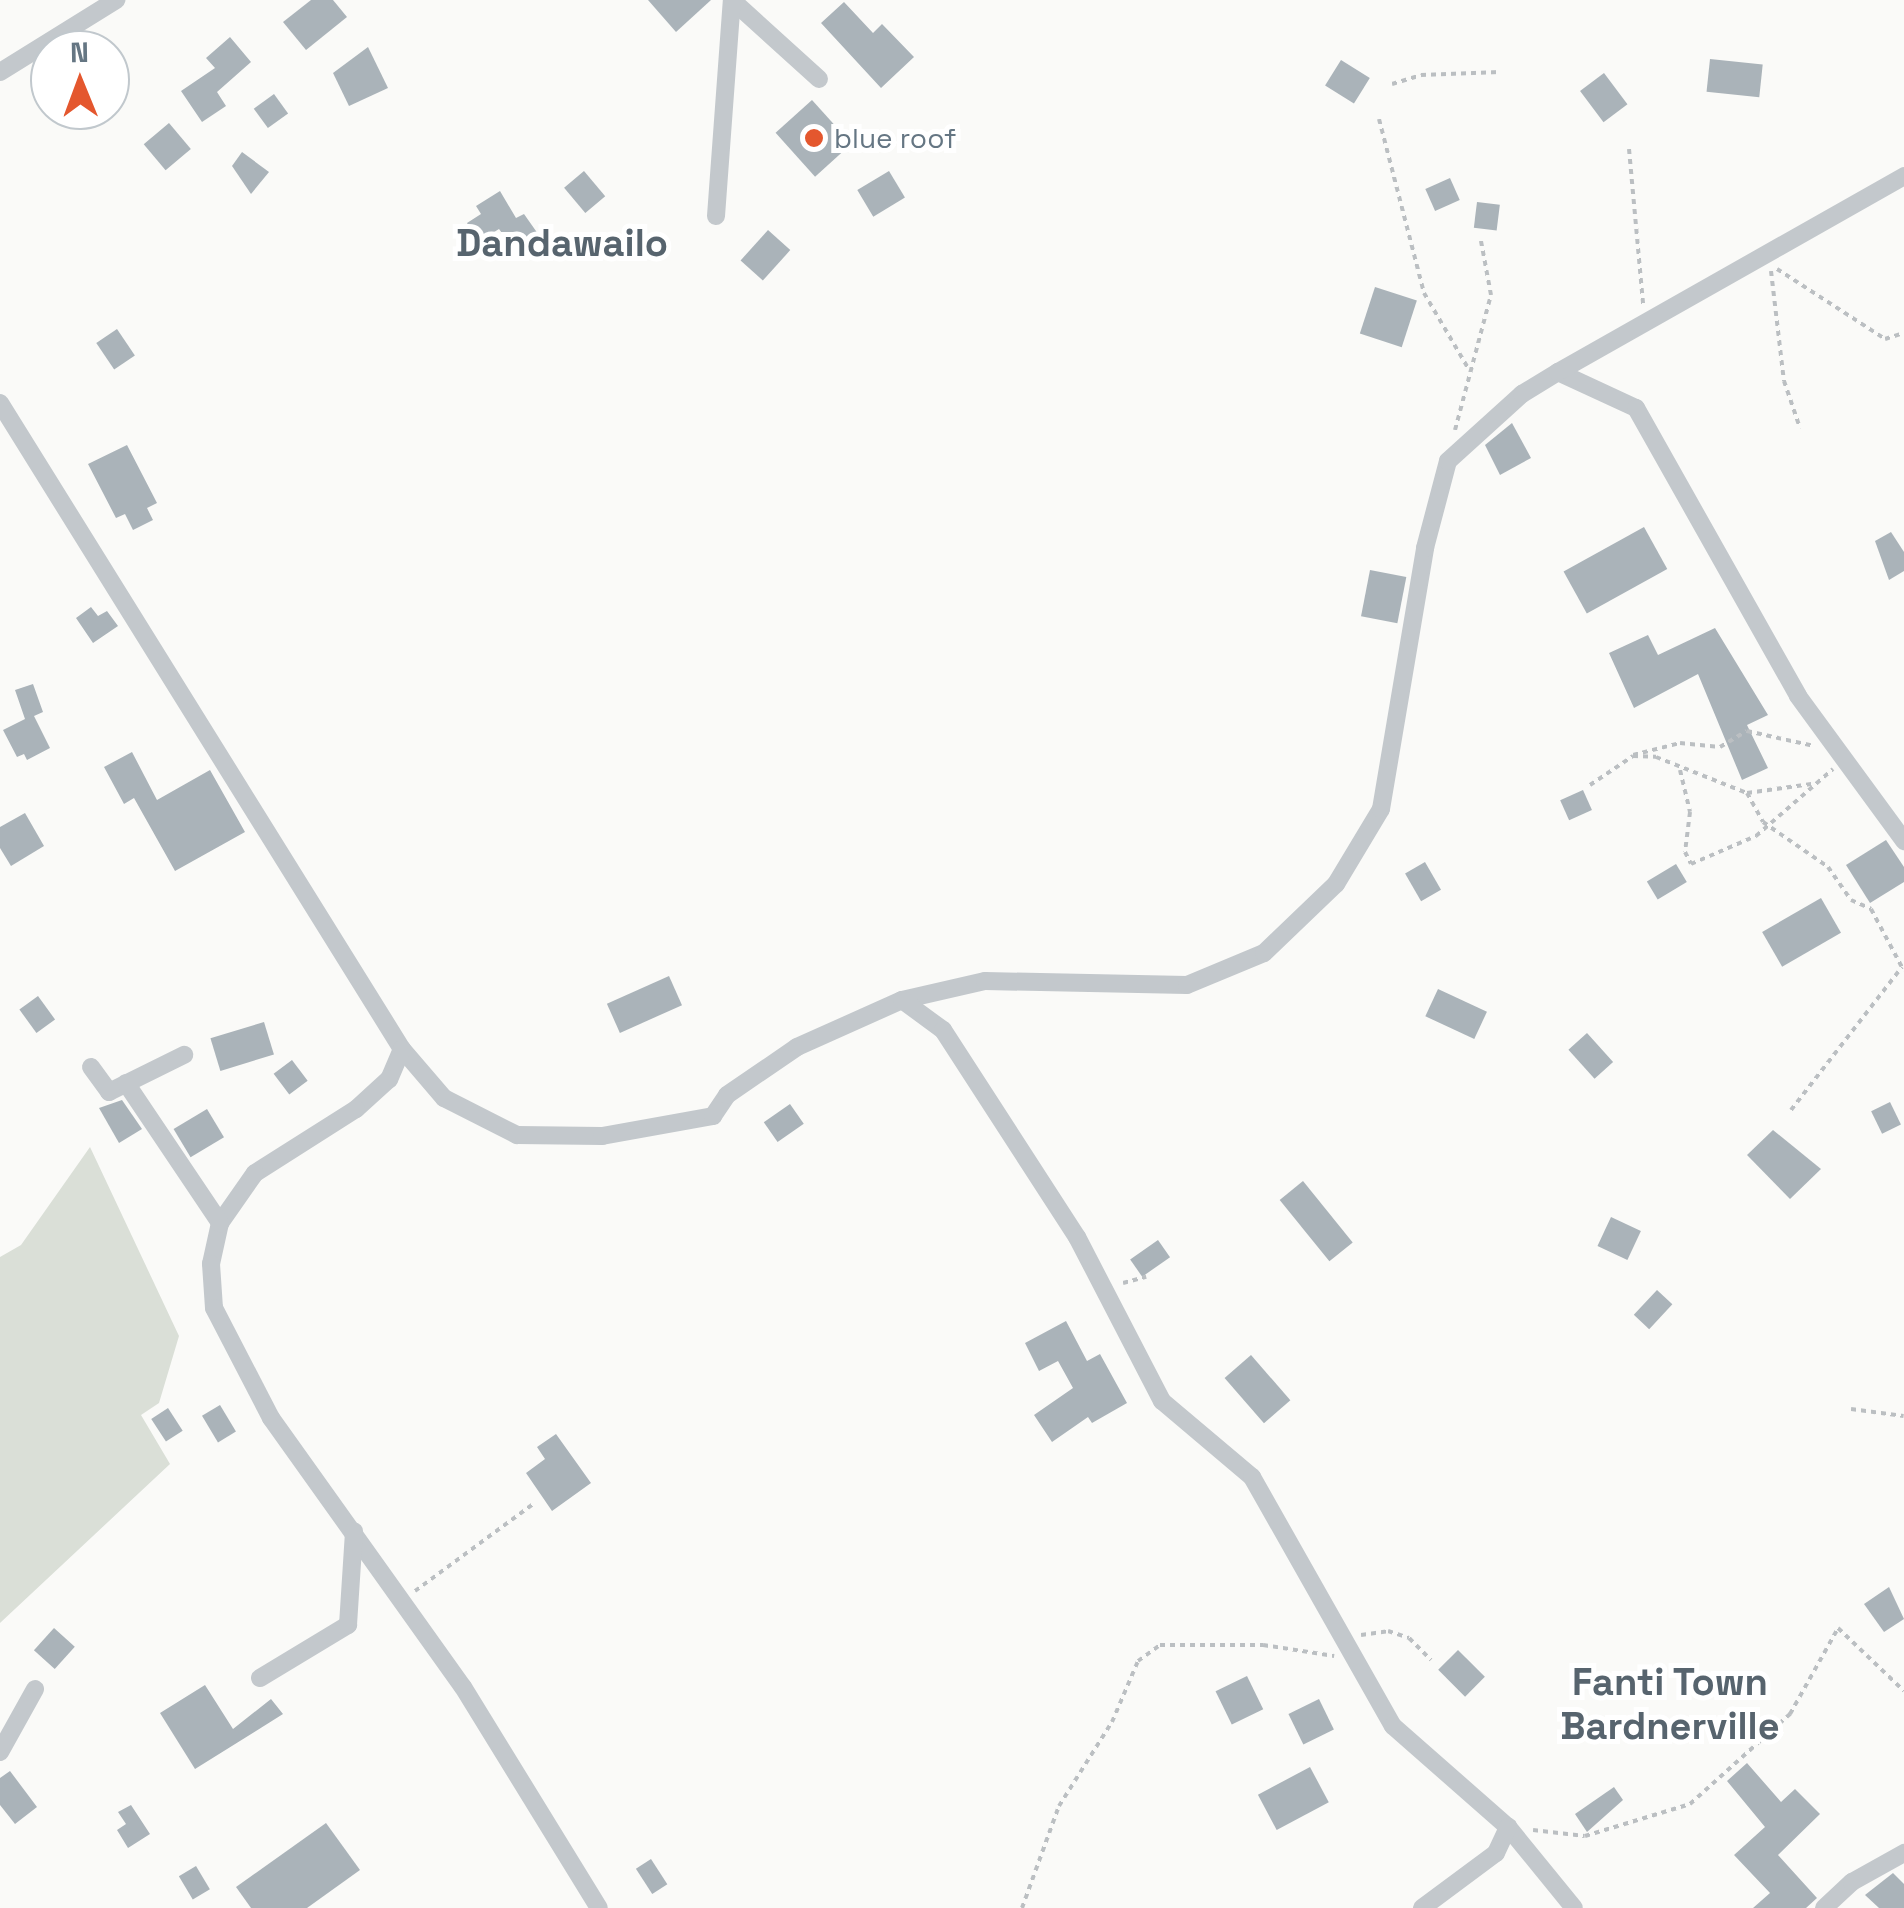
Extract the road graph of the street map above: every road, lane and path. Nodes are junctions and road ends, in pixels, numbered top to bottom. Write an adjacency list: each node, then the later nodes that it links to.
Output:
1 (116, 0): 3 (street)
2 (733, 0): 5 (street); 10 (street)
3 (0, 72)
4 (1500, 72): 6 (path)
5 (819, 79)
6 (1392, 84)
7 (1379, 118): 14 (path)
8 (1629, 150): 12 (path)
9 (1904, 176): 12 (street)
10 (716, 216)
11 (1481, 241): 14 (path)
12 (1644, 325): 15 (street)
13 (1904, 333): 17 (path)
14 (1468, 368): 18 (path)
15 (1558, 372): 18 (street); 19 (street)
16 (0, 402): 30 (street)
17 (1800, 428)
18 (1448, 461): 29 (street)
19 (1833, 745): 20 (path); 21 (street)
20 (1633, 756): 22 (path); 24 (path)
21 (1850, 767): 23 (path); 23 (path); 27 (street)
22 (1680, 770): 25 (path); 26 (path)
23 (1816, 783): 25 (path); 26 (path)
24 (1590, 785)
25 (1746, 793): 26 (path)
26 (1768, 826): 28 (path)
27 (1904, 841)
28 (1903, 969): 34 (path)
29 (902, 1000): 30 (street); 37 (street)
30 (402, 1049): 35 (street)
31 (184, 1055): 33 (street)
32 (91, 1067): 33 (street)
33 (126, 1083): 35 (street)
34 (1792, 1110)
35 (220, 1222): 41 (street)
36 (1146, 1277): 37 (path)
37 (1101, 1285): 43 (street)
38 (1852, 1409): 39 (path)
39 (1904, 1416)
40 (533, 1504): 42 (path)
41 (354, 1530): 42 (street); 45 (street)
42 (397, 1600): 51 (street)
43 (1346, 1648): 44 (path); 49 (street); 52 (path)
44 (1431, 1660)
45 (260, 1678)
46 (35, 1689): 48 (street)
47 (1904, 1691): 49 (path)
48 (0, 1752)
49 (1508, 1827): 53 (street); 54 (street)
50 (1904, 1853): 55 (street)
51 (599, 1908)
52 (1022, 1908)
53 (1422, 1908)
54 (1574, 1908)
55 (1824, 1908)

